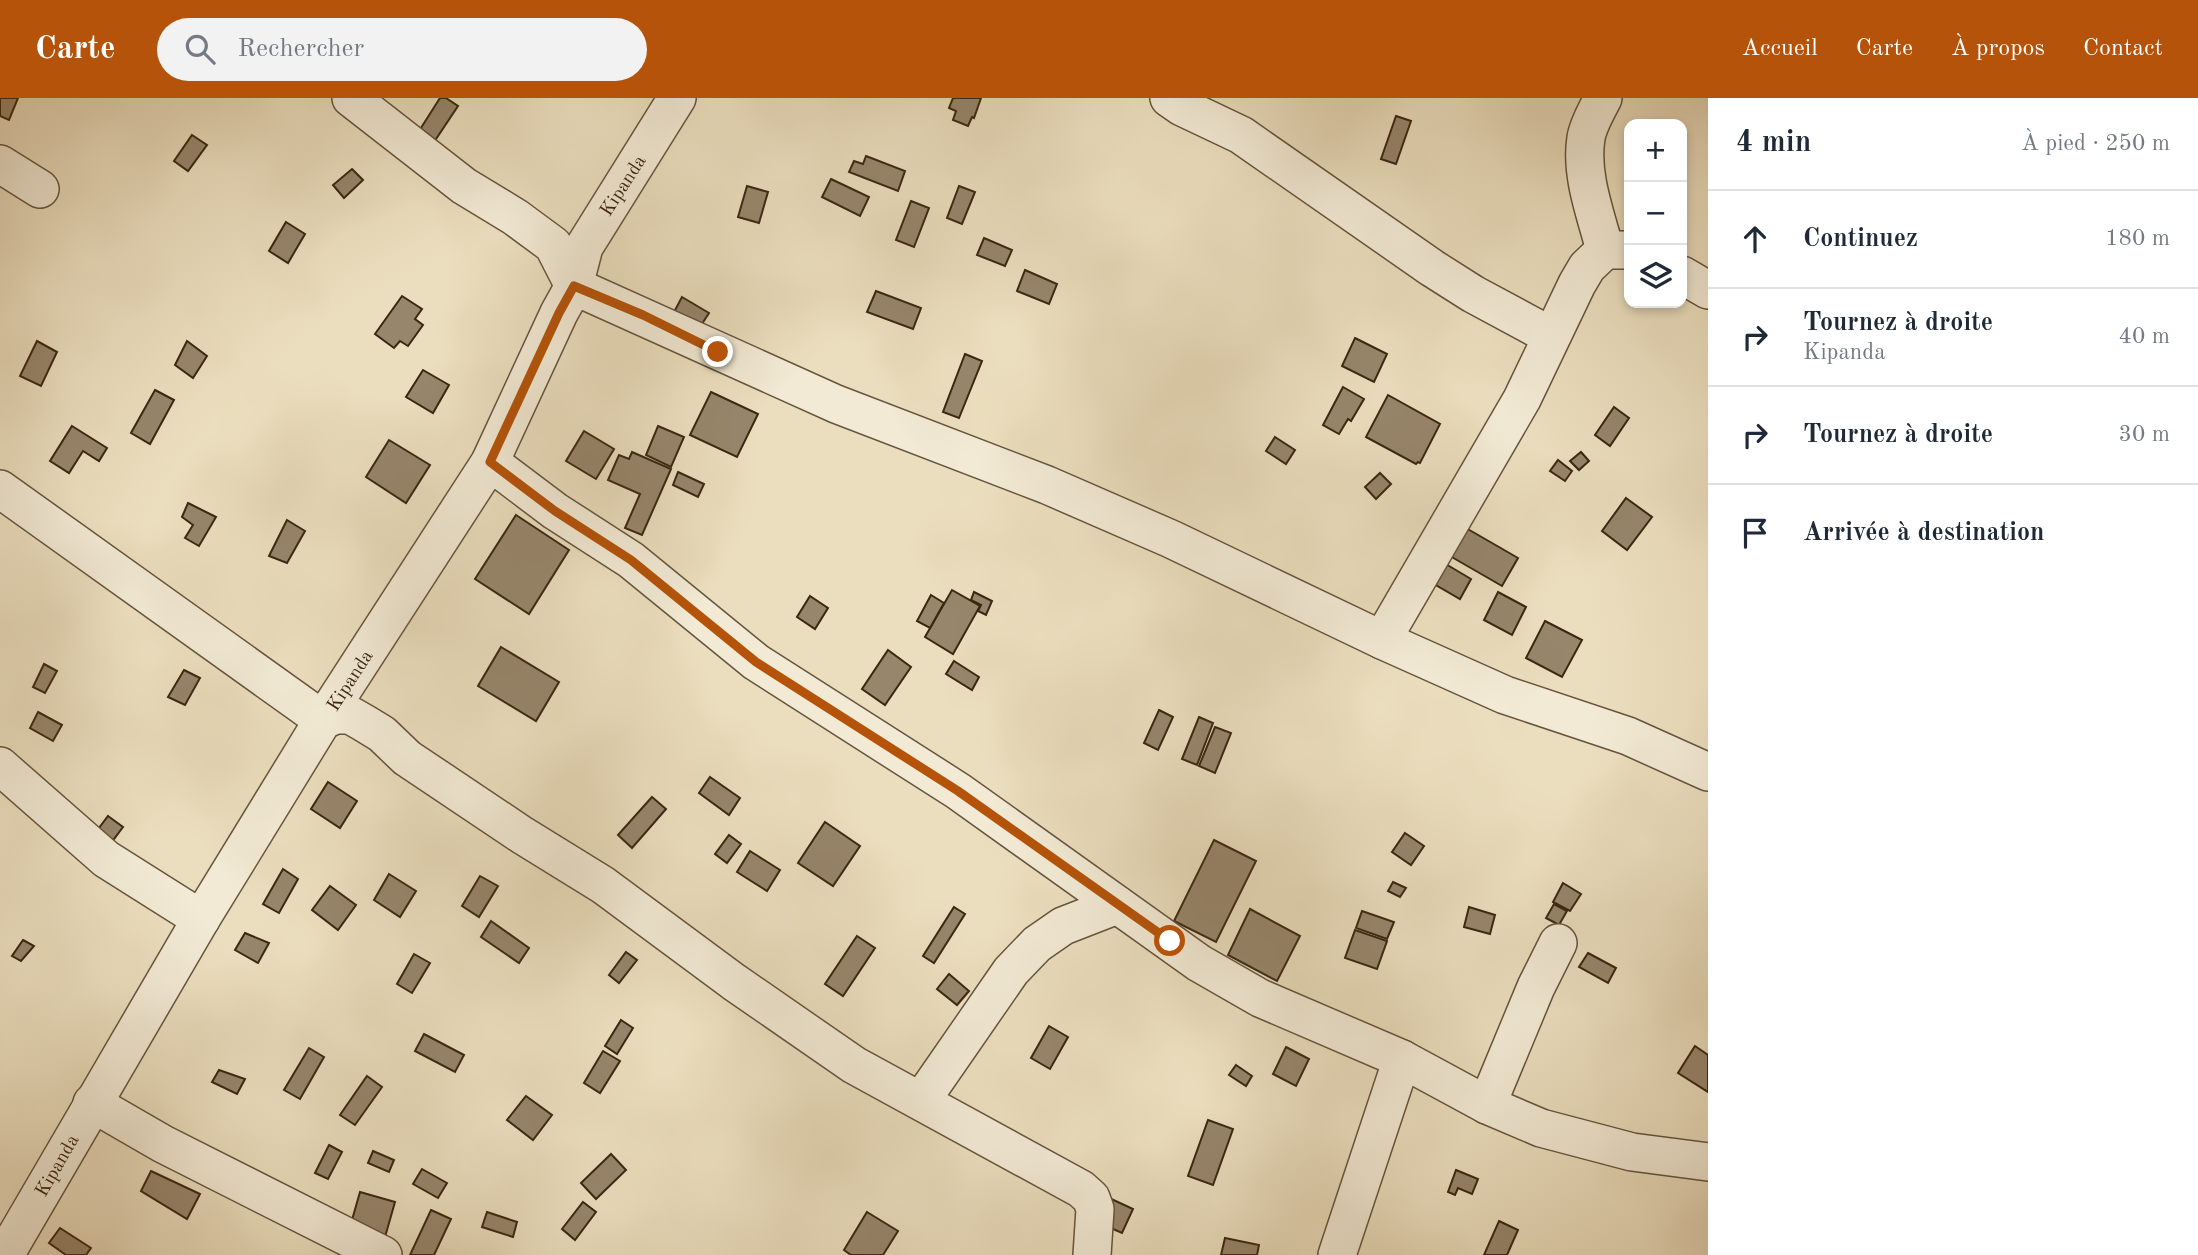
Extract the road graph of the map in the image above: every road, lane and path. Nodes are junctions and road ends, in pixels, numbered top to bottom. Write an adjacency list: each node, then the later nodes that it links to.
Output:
1 (351, 98): 9 (street)
2 (677, 98): 9 (street, Kipanda)
3 (1169, 98): 11 (street)
4 (1603, 98): 7 (street)
5 (0, 164): 6 (street)
6 (40, 189)
7 (1617, 250): 11 (street)
8 (1687, 278): 10 (street)
9 (574, 286): 12 (street, Kipanda); 14 (street)
10 (1708, 290)
11 (1551, 336): 14 (street)
12 (490, 462): 15 (street, Kipanda); 18 (street)
13 (0, 489): 15 (street)
14 (1382, 640): 17 (street)
15 (323, 720): 19 (street, Kipanda); 22 (street)
16 (0, 766): 19 (street)
17 (1708, 772)
18 (1117, 905): 21 (street); 22 (street)
19 (201, 919): 23 (street, Kipanda)
20 (1558, 943): 24 (street)
21 (1402, 1059): 24 (street); 29 (street)
22 (921, 1101): 28 (street)
23 (92, 1103): 26 (street, Kipanda); 27 (street)
24 (1487, 1105): 25 (street)
25 (1708, 1163)
26 (5, 1255)
27 (383, 1255)
28 (1092, 1255)
29 (1337, 1255)

